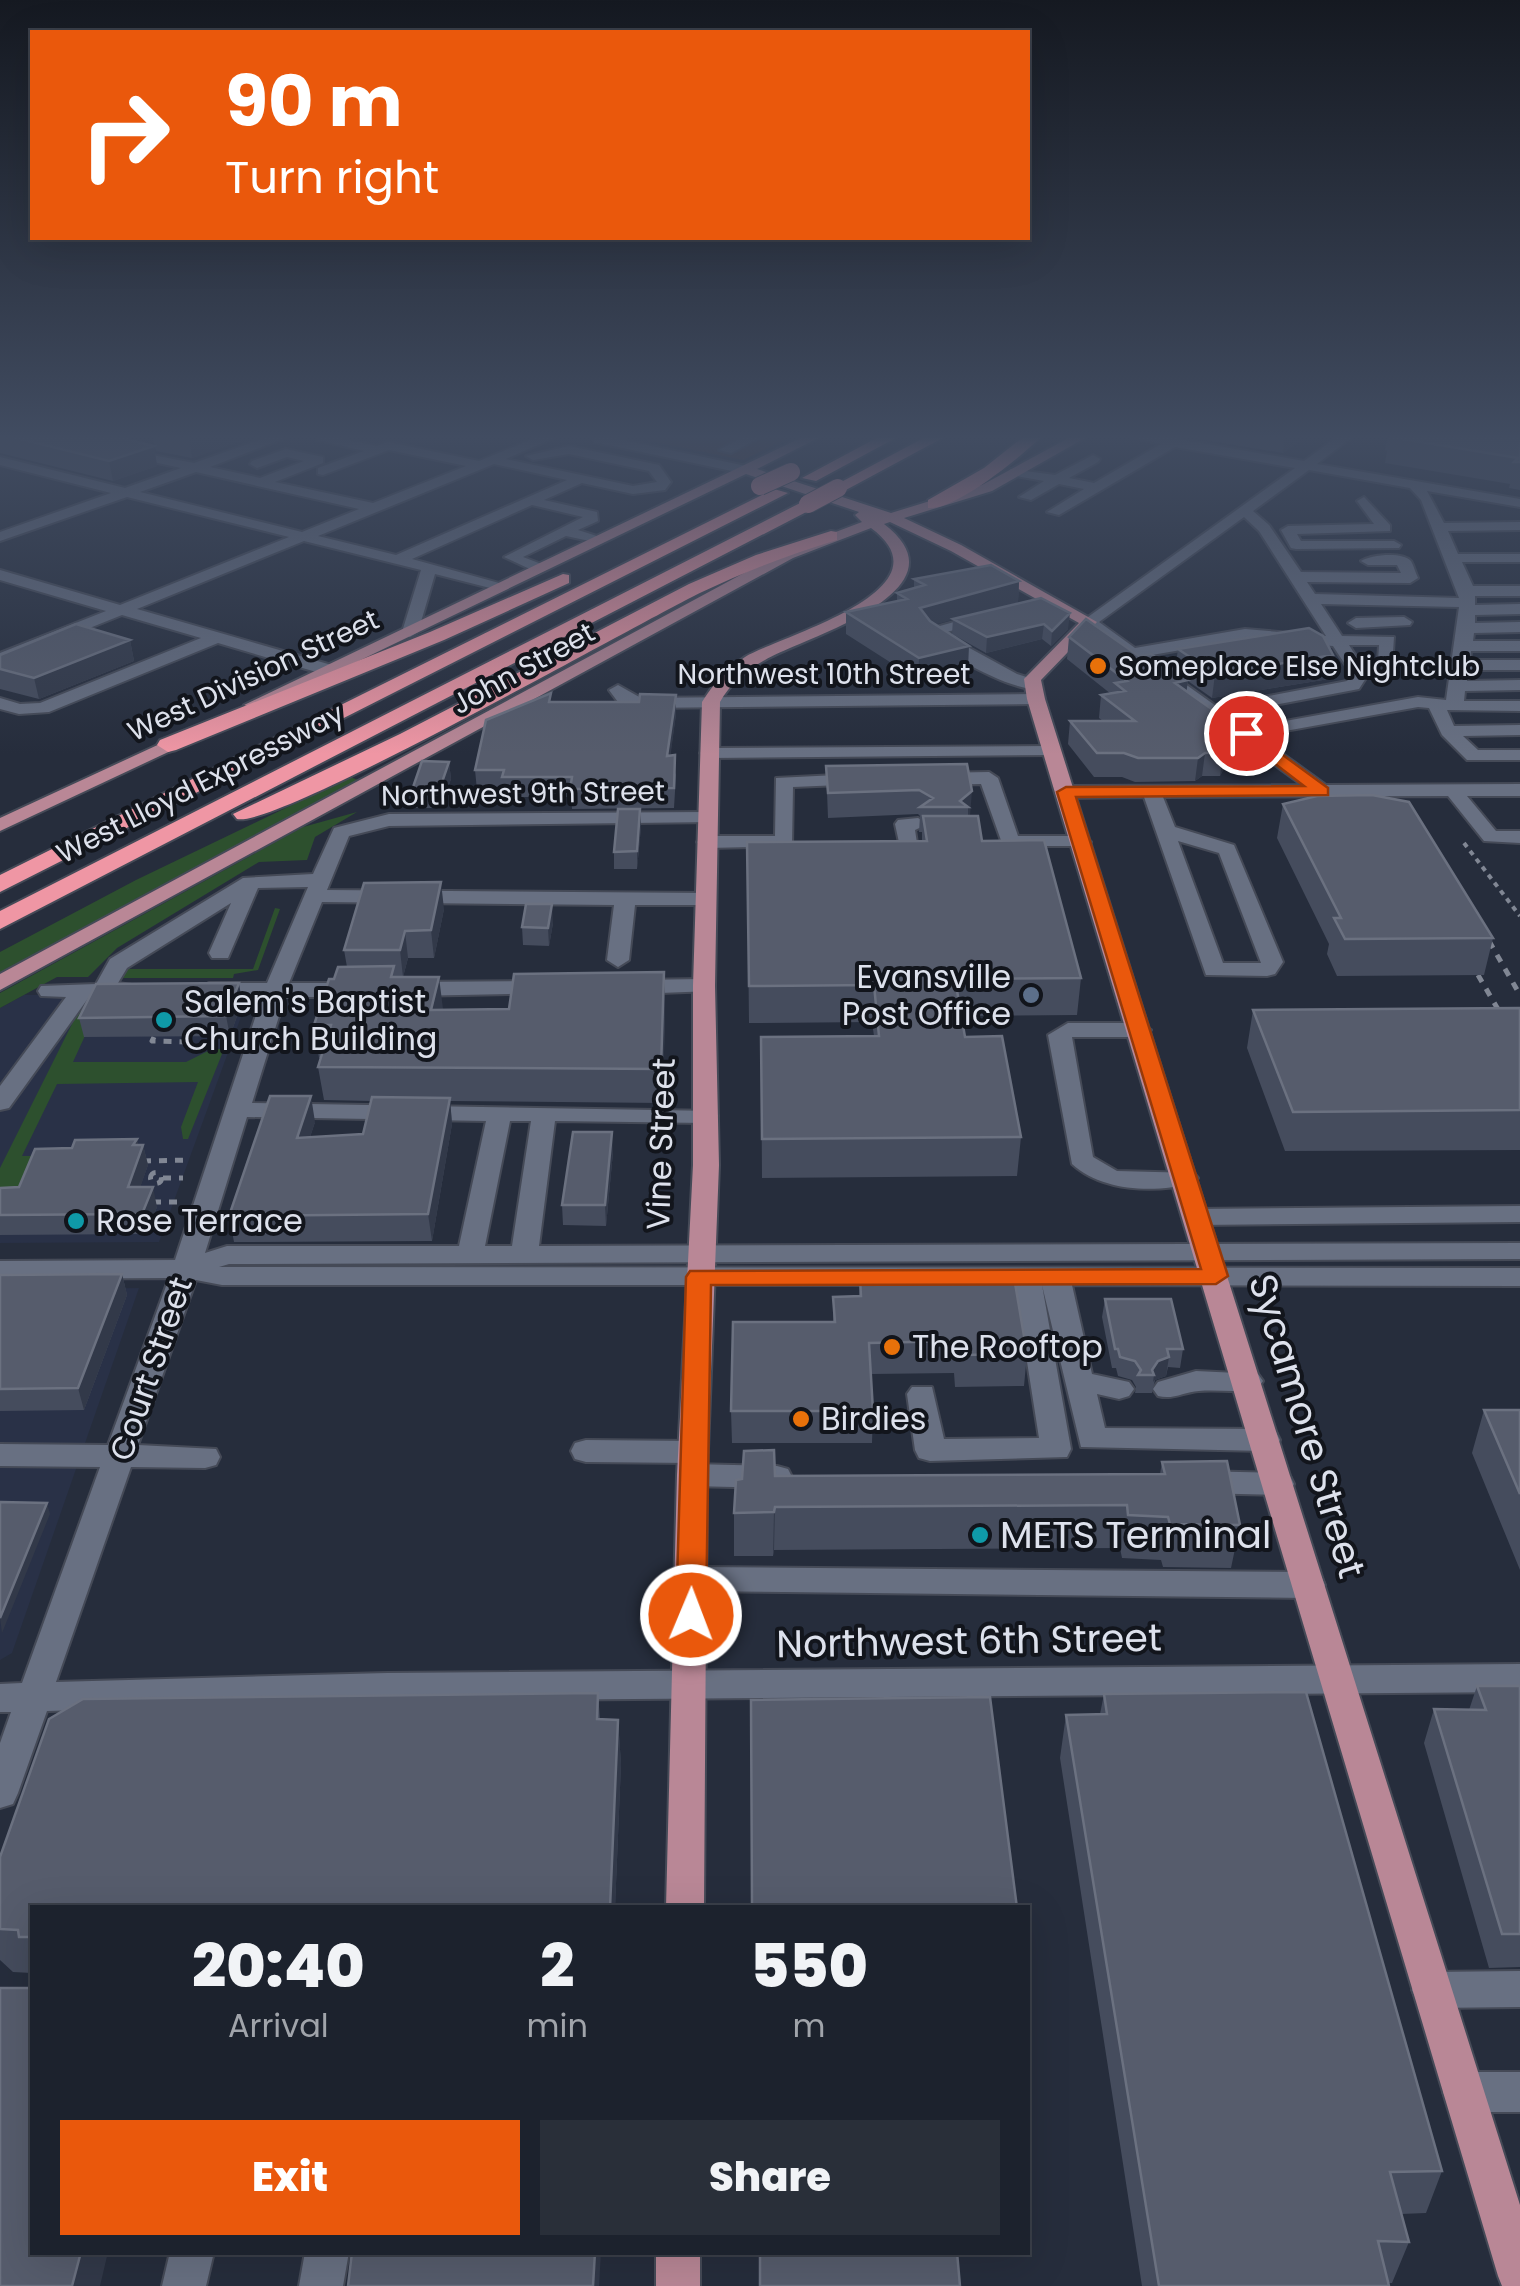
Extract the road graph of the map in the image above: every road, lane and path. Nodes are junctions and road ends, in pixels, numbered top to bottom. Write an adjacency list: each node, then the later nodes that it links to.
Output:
1 (291, 541): 38 (street)
2 (321, 541): 23 (street)
3 (442, 541): 23 (street)
4 (544, 541): 26 (street)
5 (598, 541): 26 (main road, West Division Street)
6 (631, 541): 66 (highway)
7 (685, 541): 87 (highway, West Lloyd Expressway)
8 (737, 541): 85 (highway, West Lloyd Expressway, bridge)
9 (814, 541): 85 (highway)
10 (820, 541): 97 (main road, John Street)
11 (892, 541): 58 (main road)
12 (924, 541): 36 (main road)
13 (1201, 541): 39 (street)
14 (1271, 541): 19 (street)
15 (1294, 541): 20 (street)
16 (1443, 541): 30 (street)
17 (1503, 541): 30 (street)
18 (1520, 542): 30 (street)
19 (1275, 545): 20 (street); 29 (street)
20 (1296, 545): 21 (street)
21 (1394, 545)
22 (1520, 558): 30 (street)
23 (397, 560): 25 (street)
24 (1308, 561): 29 (street)
25 (428, 568): 32 (street); 43 (street)
26 (539, 568): 32 (main road, West Division Street)
27 (0, 575): 31 (street)
28 (1520, 575): 30 (street)
29 (1296, 577): 35 (street)
30 (1458, 579): 33 (street); 35 (street); 37 (street); 42 (street); 46 (street)
31 (25, 582): 34 (street); 38 (street)
32 (502, 586): 43 (main road, West Division Street)
33 (1520, 591)
34 (0, 592)
35 (1310, 599): 41 (street)
36 (1054, 602): 39 (main road); 57 (street)
37 (1520, 609)
38 (121, 610): 44 (street); 49 (street)
39 (1088, 622): 48 (street); 57 (main road)
40 (1404, 622): 41 (street)
41 (1326, 624): 45 (street)
42 (1520, 627)
43 (410, 632): 53 (main road, West Division Street)
44 (216, 638): 53 (street); 59 (street)
45 (1336, 641): 48 (street); 50 (street); 62 (street)
46 (1464, 646): 47 (street); 51 (street)
47 (1520, 646)
48 (1134, 653): 62 (street)
49 (0, 659)
50 (1386, 662)
51 (1460, 665): 52 (street); 54 (street)
52 (1520, 665)
53 (329, 670): 66 (main road, West Division Street)
54 (1457, 686): 55 (street); 60 (street)
55 (1520, 686)
56 (618, 690): 58 (street, Northwest 10th Street)
57 (1034, 692): 58 (street, Northwest 10th Street); 67 (main road, Sycamore Street)
58 (711, 702): 68 (main road, Vine Street)
59 (0, 703)
60 (1444, 704): 61 (street); 64 (street); 65 (street)
61 (1520, 706)
62 (1215, 711): 65 (street)
63 (1520, 730): 64 (street)
64 (1448, 731): 69 (street)
65 (1246, 733): 73 (street)
66 (168, 745): 78 (main road, West Division Street)
67 (1052, 751): 68 (street); 75 (main road, Sycamore Street)
68 (709, 752): 77 (main road, Vine Street)
69 (1520, 755)
70 (914, 779): 84 (street)
71 (877, 780): 83 (street)
72 (1520, 790): 74 (street)
73 (1322, 791): 74 (street); 76 (street)
74 (1455, 791): 82 (street)
75 (1066, 792): 76 (street); 84 (main road, Sycamore Street)
76 (1150, 792): 79 (street)
77 (707, 818): 80 (street, Northwest 9th Street); 83 (main road, Vine Street)
78 (1, 824)
79 (1166, 831): 79 (street)
80 (342, 832): 88 (street, Court Street)
81 (1456, 832): 91 (path)
82 (1520, 837)
83 (707, 842): 90 (main road, Vine Street)
84 (1081, 842): 108 (main road, Sycamore Street)
85 (110, 864): 92 (highway, West Lloyd Expressway)
86 (250, 882): 88 (street); 94 (street); 102 (street)
87 (0, 885)
88 (318, 888): 89 (street); 105 (street, Court Street)
89 (625, 898): 90 (street); 95 (street)
90 (706, 899): 98 (main road, Vine Street)
91 (1520, 916)
92 (0, 920)
93 (1485, 934): 106 (path)
94 (220, 953)
95 (618, 960)
96 (1478, 975): 107 (path)
97 (0, 983)
98 (704, 986): 99 (street); 115 (main road, Vine Street)
99 (606, 987)
100 (568, 988): 105 (street)
101 (50, 990): 102 (street)
102 (93, 990): 103 (street); 111 (street)
103 (140, 990)
104 (177, 990): 105 (street)
105 (276, 990): 112 (street, Court Street)
106 (1520, 995)
107 (1503, 1018)
108 (1139, 1030): 119 (main road, Sycamore Street); 119 (street)
109 (154, 1037): 110 (path)
110 (190, 1042)
111 (0, 1103)
112 (237, 1110): 113 (street); 121 (street, Court Street)
113 (499, 1114): 114 (street); 126 (street)
114 (544, 1115): 115 (street); 127 (street)
115 (706, 1116): 129 (main road, Vine Street)
116 (189, 1160): 117 (path)
117 (140, 1161)
118 (183, 1178): 120 (path)
119 (1184, 1178): 124 (main road, Sycamore Street)
120 (146, 1179)
121 (208, 1201): 122 (path); 130 (street, Court Street)
122 (135, 1203)
123 (1520, 1214): 124 (street)
124 (1196, 1217): 128 (main road, Sycamore Street)
125 (1520, 1251): 128 (street)
126 (470, 1254): 127 (street); 130 (street)
127 (524, 1254): 129 (street)
128 (1211, 1264): 129 (street); 132 (street); 133 (street); 134 (main road, Sycamore Street)
129 (699, 1265): 130 (street); 132 (street); 142 (main road, Vine Street)
130 (186, 1269): 131 (street); 139 (street, Court Street)
131 (0, 1270)
132 (1041, 1276): 136 (street); 137 (street)
133 (1520, 1277)
134 (1248, 1381): 135 (street); 137 (main road, Sycamore Street)
135 (1176, 1382)
136 (922, 1394)
137 (1266, 1440): 147 (main road, Sycamore Street)
138 (586, 1451): 142 (street)
139 (121, 1454): 140 (street); 141 (street); 153 (street, Court Street)
140 (0, 1455)
141 (205, 1457)
142 (692, 1464): 143 (street); 148 (main road, Vine Street)
143 (810, 1477)
144 (927, 1478): 145 (street)
145 (992, 1480)
146 (1162, 1482): 147 (street)
147 (1279, 1484): 149 (main road, Sycamore Street)
148 (692, 1579): 149 (street); 152 (main road, Vine Street)
149 (1309, 1585): 151 (main road, Sycamore Street)
150 (1520, 1678): 151 (street, Northwest 6th Street)
151 (1338, 1680): 152 (street, Northwest 6th Street); 157 (main road, Sycamore Street)
152 (690, 1687): 153 (street, Northwest 6th Street); 155 (main road, Vine Street)
153 (17, 1698): 154 (street, Court Street)
154 (0, 1793)
155 (685, 1905)
156 (1520, 1989): 157 (street)
157 (1432, 1990): 158 (main road, Sycamore Street)
158 (1464, 2092): 159 (street); 163 (main road, Sycamore Street)
159 (1520, 2092)
160 (191, 2255): 164 (street)
161 (327, 2255): 165 (street)
162 (678, 2255): 166 (main road)
163 (1520, 2276)
164 (184, 2286)
165 (322, 2286)
166 (678, 2286)

